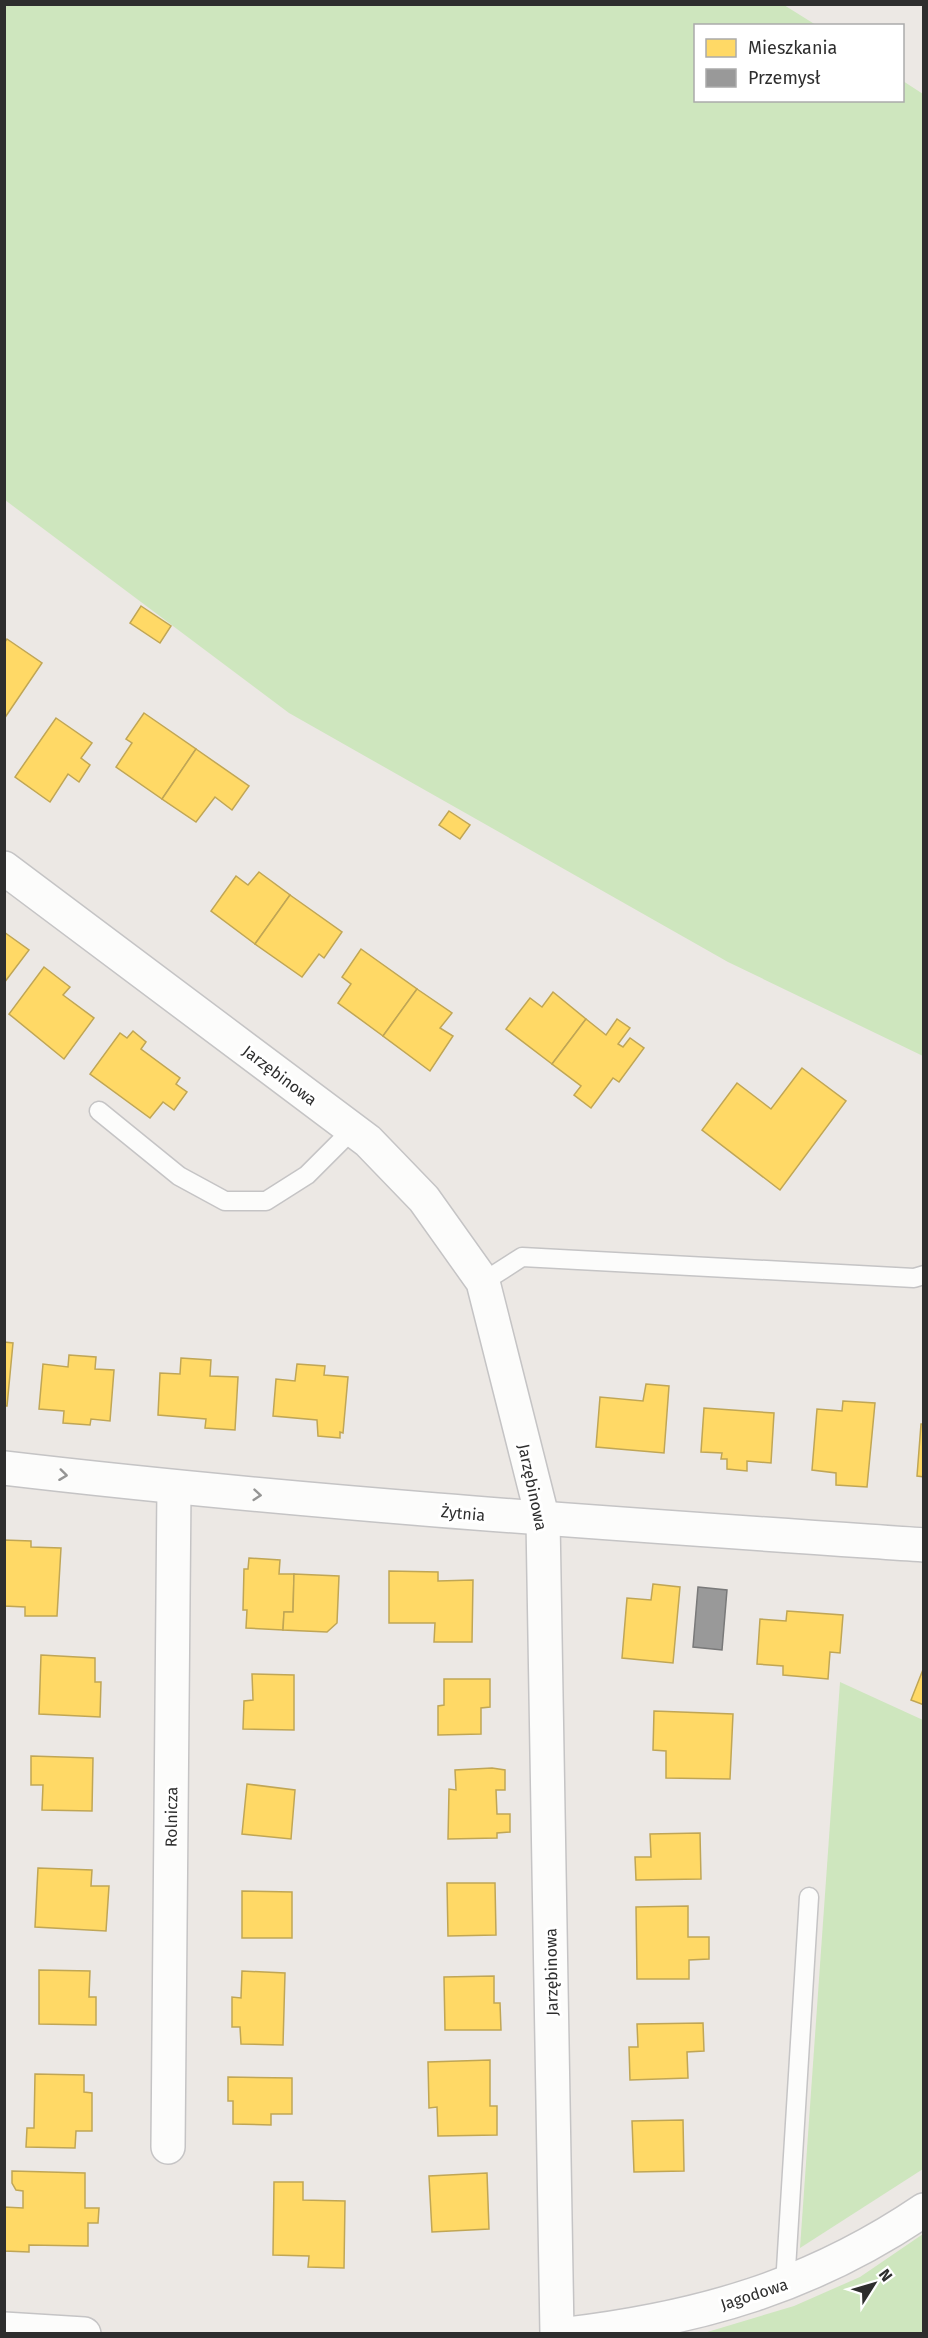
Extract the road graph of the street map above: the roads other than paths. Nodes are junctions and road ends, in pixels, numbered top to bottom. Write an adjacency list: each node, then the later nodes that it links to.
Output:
1 (4, 868): 3 (street, Jarzębinowa)
2 (99, 1111): 3 (lane)
3 (353, 1129): 5 (street, Jarzębinowa)
4 (924, 1275): 5 (lane)
5 (483, 1282): 8 (street, Jarzębinowa)
6 (4, 1468): 7 (street, Żytnia, one-way to 7)
7 (174, 1488): 8 (street, Żytnia, one-way to 8); 11 (street, Rolnicza)
8 (543, 1520): 9 (street, Żytnia); 16 (street, Jarzębinowa)
9 (924, 1545)
10 (809, 1897): 13 (lane)
11 (168, 2147)
12 (924, 2210): 13 (street, Jagodowa)
13 (785, 2285): 17 (street, Jagodowa)
14 (4, 2329): 15 (street)
15 (84, 2334)
16 (557, 2334)
17 (568, 2334)

